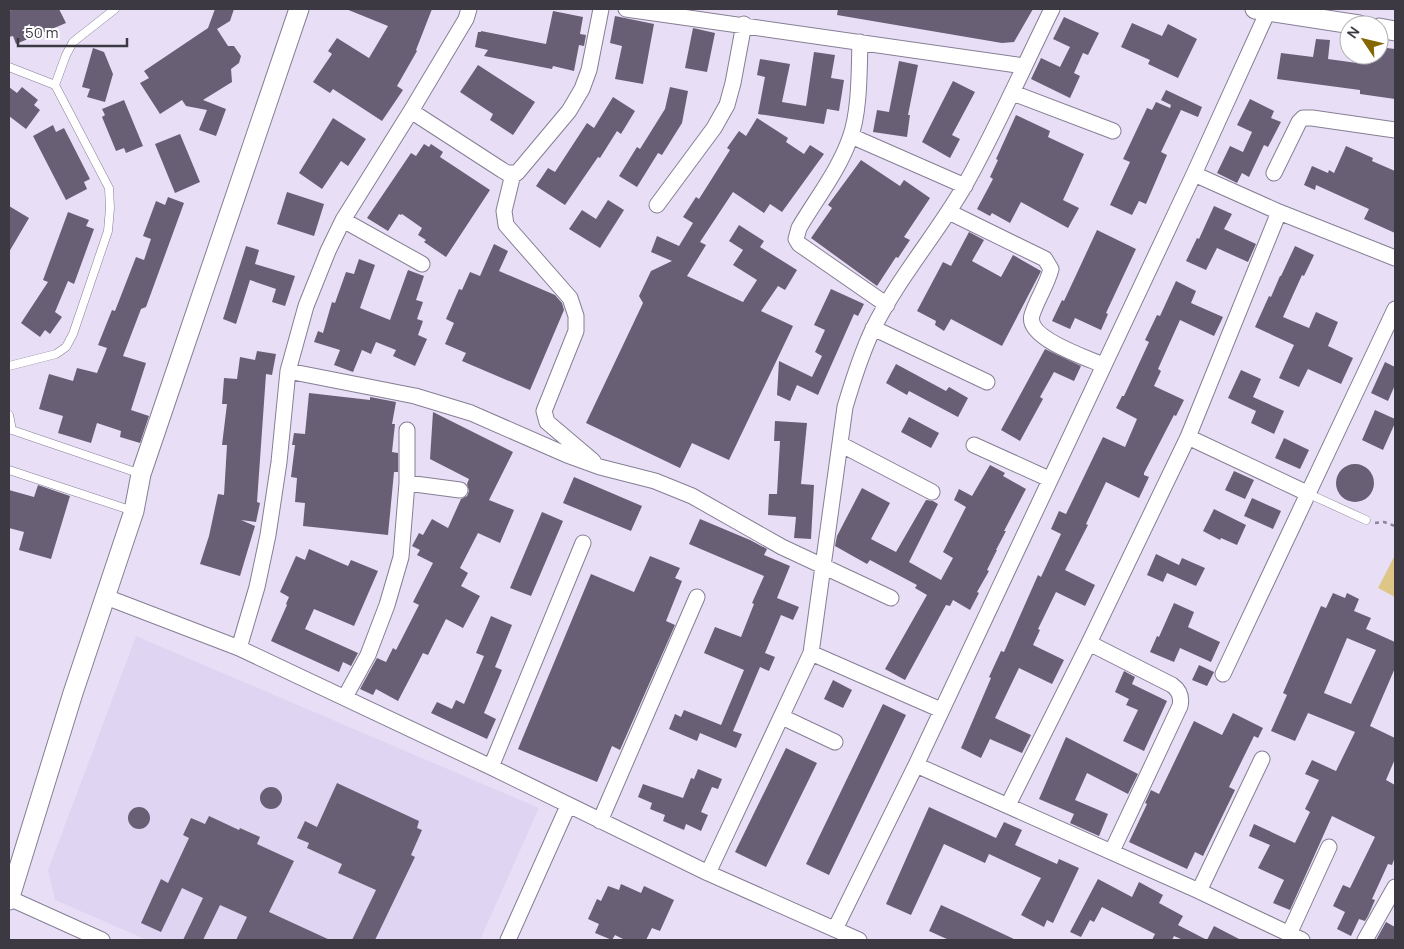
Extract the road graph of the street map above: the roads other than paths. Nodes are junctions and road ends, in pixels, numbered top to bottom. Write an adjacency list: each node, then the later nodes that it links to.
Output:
1 (115, 9): 13 (lane)
2 (299, 9): 44 (street)
3 (469, 9): 15 (street)
4 (601, 9): 20 (street)
5 (626, 9): 9 (street)
6 (1052, 9): 11 (street)
7 (1262, 10): 8 (street); 21 (street)
8 (1339, 22)
9 (744, 24): 10 (street); 23 (street)
10 (860, 42): 11 (street); 18 (street)
11 (1024, 66): 14 (street)
12 (9, 67): 13 (lane)
13 (56, 85): 33 (lane)
14 (1013, 92): 17 (street); 22 (street)
15 (411, 111): 20 (street); 26 (street)
16 (1395, 130): 19 (street)
17 (1113, 131)
18 (851, 136): 22 (street); 29 (street)
19 (1274, 173)
20 (513, 174): 42 (street)
21 (1194, 174): 25 (street); 32 (street)
22 (965, 186): 24 (street)
23 (657, 205)
24 (948, 212): 29 (street); 32 (street)
25 (1279, 212): 27 (street); 39 (street)
26 (343, 220): 28 (street); 34 (street)
27 (1395, 258)
28 (422, 264)
29 (887, 305): 31 (street)
30 (1395, 309): 49 (street)
31 (874, 328): 35 (street); 40 (street)
32 (1103, 365): 45 (street)
33 (9, 366)
34 (288, 370): 42 (street); 58 (street)
35 (987, 382)
36 (9, 415): 37 (lane)
37 (10, 429): 44 (lane)
38 (407, 430): 46 (street)
39 (1188, 437): 49 (street); 57 (street)
40 (840, 444): 48 (street); 53 (street)
41 (974, 445): 45 (street)
42 (600, 467): 53 (street)
43 (9, 470): 50 (lane)
44 (141, 474): 50 (street)
45 (1050, 479): 62 (street)
46 (407, 483): 47 (street); 61 (street)
47 (460, 490)
48 (932, 492)
49 (1309, 494): 51 (lane); 60 (street)
50 (134, 511): 54 (street)
51 (1366, 520)
52 (583, 543): 67 (street)
53 (823, 566): 56 (street); 59 (street)
54 (106, 597): 58 (street); 76 (street)
55 (697, 597): 70 (street)
56 (891, 598)
57 (1089, 643): 68 (street); 72 (street)
58 (239, 648): 61 (street)
59 (811, 653): 62 (street); 63 (street)
60 (1223, 674)
61 (345, 698): 67 (street)
62 (940, 710): 66 (street)
63 (782, 717): 64 (street); 73 (street)
64 (835, 742)
65 (1262, 759): 75 (street)
66 (916, 765): 68 (street); 77 (street)
67 (491, 767): 69 (street)
68 (1008, 805): 72 (street)
69 (568, 806): 70 (street); 80 (street)
70 (600, 822): 73 (street)
71 (1329, 847): 78 (street)
72 (1112, 851): 75 (street)
73 (708, 873): 77 (street)
74 (1395, 887): 81 (street)
75 (1199, 891): 78 (street)
76 (9, 899): 79 (street)
77 (847, 936)
78 (1295, 938)
79 (102, 940)
80 (508, 940)
81 (1365, 940)

